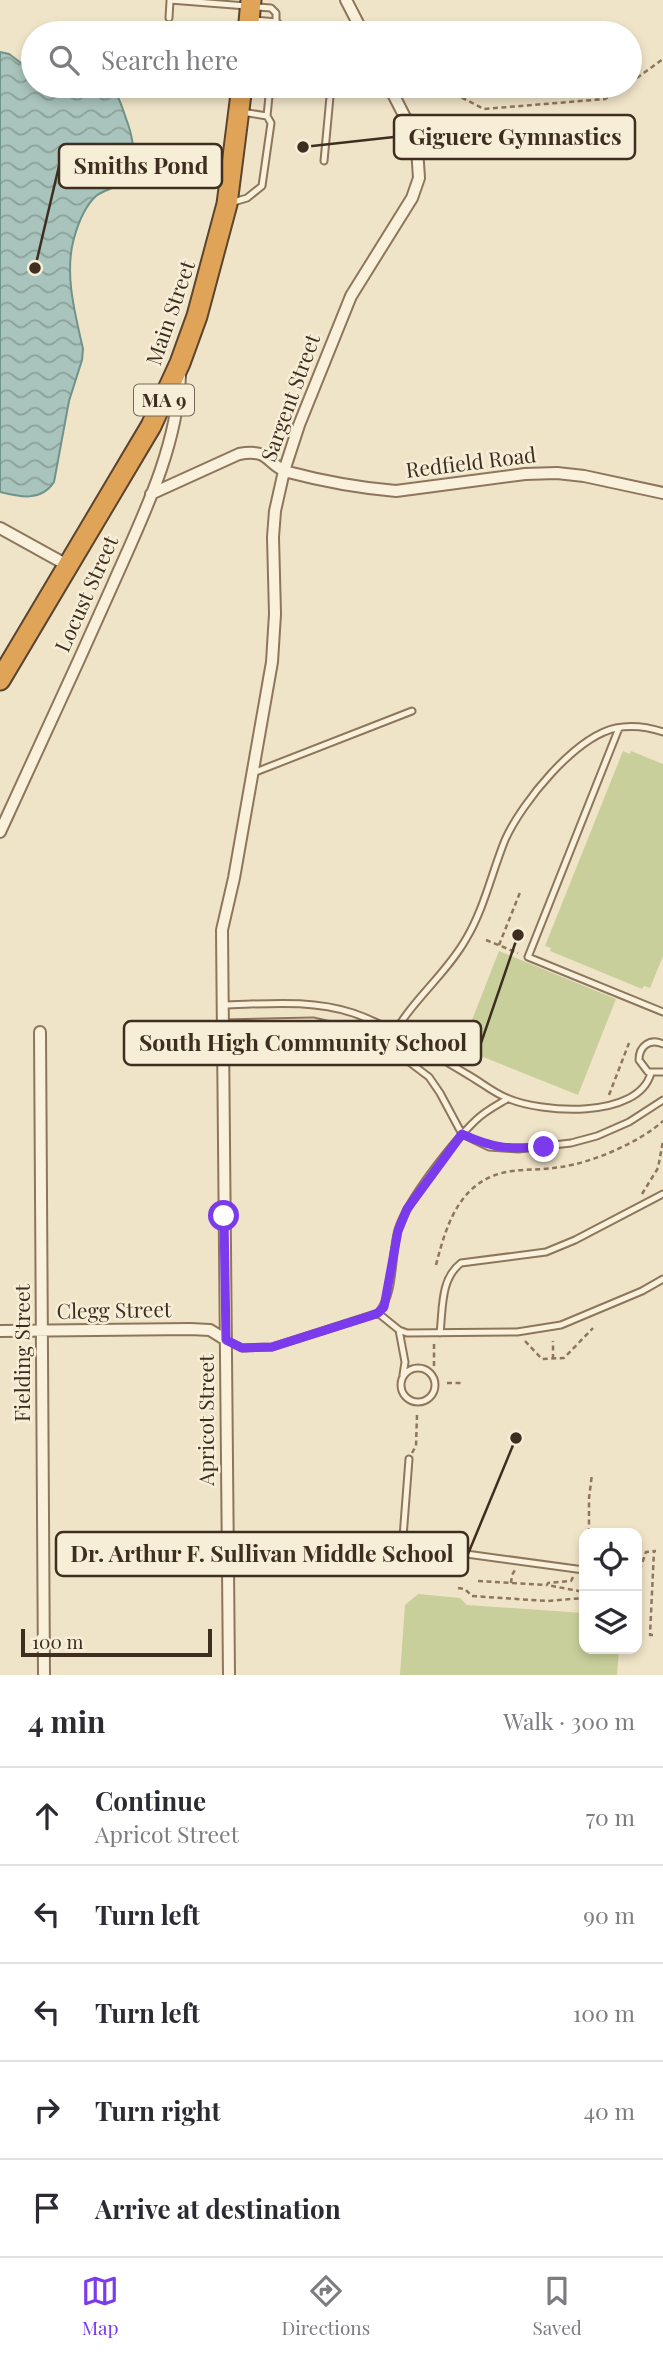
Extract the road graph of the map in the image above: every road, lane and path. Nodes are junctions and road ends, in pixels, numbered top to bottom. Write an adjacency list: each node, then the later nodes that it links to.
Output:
1 (170, 0): 3 (lane); 4 (lane)
2 (346, 0): 7 (street)
3 (250, 14): 5 (lane); 6 (lane)
4 (169, 18)
5 (274, 21)
6 (277, 21)
7 (357, 21)
8 (663, 58): 9 (path)
9 (642, 74)
10 (241, 98): 16 (highway, Main Street / MA 9)
11 (269, 98): 17 (lane)
12 (330, 98): 18 (lane)
13 (395, 98): 21 (street, Sargent Street)
14 (462, 98): 15 (path)
15 (607, 98)
16 (239, 112): 17 (lane); 19 (highway, Main Street / MA 9)
17 (267, 116): 19 (lane)
18 (324, 162)
19 (227, 204): 20 (highway, Main Street / MA 9)
20 (180, 363): 23 (street, Locust Street); 25 (highway, Main Street / MA 9)
21 (284, 471): 22 (street, Redfield Road); 23 (street, Redfield Road); 30 (street, Sargent Street)
22 (663, 493)
23 (151, 494): 31 (street, Locust Street)
24 (0, 528): 25 (street)
25 (67, 565): 26 (highway, Main Street / MA 9)
26 (0, 680)
27 (412, 711): 30 (lane)
28 (619, 728): 29 (lane); 38 (lane); 40 (lane)
29 (663, 732)
30 (251, 775): 32 (street, Sargent Street)
31 (0, 832)
32 (234, 873): 37 (street, Apricot Street)
33 (521, 890): 35 (path)
34 (486, 940): 35 (path)
35 (499, 945): 36 (path)
36 (518, 953)
37 (222, 1005): 39 (street, Apricot Street); 40 (lane)
38 (663, 1012)
39 (222, 1023): 44 (lane); 63 (street, Apricot Street)
40 (394, 1031): 44 (lane); 48 (lane)
41 (40, 1032): 61 (street, Fielding Street)
42 (629, 1043): 47 (path)
43 (663, 1044): 46 (lane)
44 (388, 1046): 51 (lane)
45 (663, 1072): 46 (lane)
46 (651, 1073): 48 (lane)
47 (608, 1098)
48 (508, 1099): 51 (lane)
49 (663, 1100): 51 (lane)
50 (663, 1121): 55 (path)
51 (462, 1134): 57 (lane)
52 (663, 1141): 53 (path)
53 (642, 1194)
54 (663, 1194): 62 (lane)
55 (436, 1265)
56 (663, 1279): 62 (lane)
57 (378, 1313): 59 (lane); 63 (lane)
58 (593, 1328): 67 (path)
59 (399, 1330): 62 (lane); 69 (lane)
60 (0, 1331): 61 (street, Clegg Street)
61 (43, 1331): 63 (street, Clegg Street); 89 (street, Fielding Street)
62 (440, 1333)
63 (226, 1340): 76 (street, Apricot Street)
64 (525, 1341): 67 (path)
65 (553, 1341): 67 (path)
66 (434, 1344): 68 (path)
67 (553, 1359)
68 (434, 1366)
69 (402, 1377): 69 (lane)
70 (447, 1382): 71 (path)
71 (462, 1383)
72 (417, 1415): 73 (path)
73 (409, 1459): 77 (lane)
74 (592, 1474): 75 (path)
75 (589, 1528)
76 (227, 1549): 77 (lane); 90 (street, Apricot Street)
77 (402, 1550): 80 (lane)
78 (642, 1564): 88 (path)
79 (516, 1568): 83 (path)
80 (579, 1569)
81 (573, 1577): 84 (path)
82 (478, 1581): 83 (path)
83 (511, 1583): 84 (path)
84 (547, 1586): 86 (path)
85 (458, 1588): 87 (path)
86 (579, 1591)
87 (579, 1598)
88 (653, 1635)
89 (44, 1675)
90 (229, 1675)

